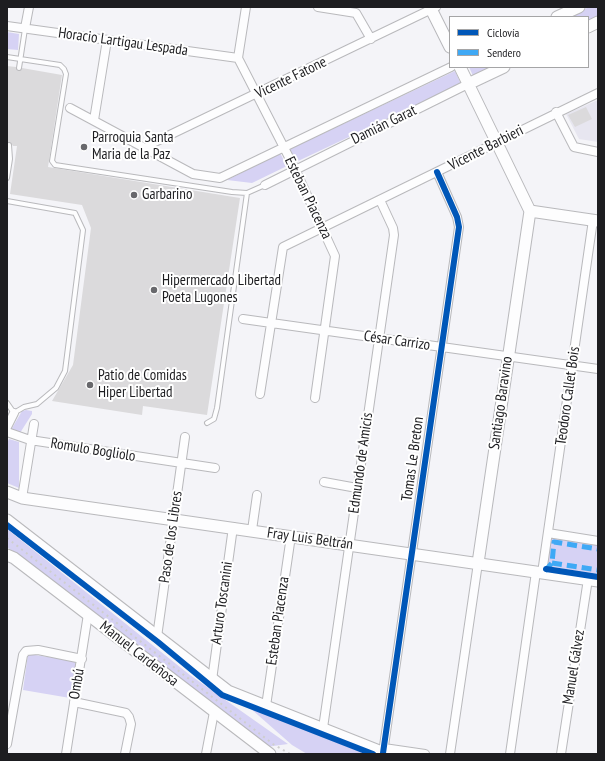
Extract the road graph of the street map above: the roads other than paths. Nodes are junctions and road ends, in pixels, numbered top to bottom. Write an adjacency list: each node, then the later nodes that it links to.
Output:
1 (29, 7): 10 (street)
2 (246, 7): 15 (street)
3 (318, 7): 11 (street)
4 (579, 7): 6 (main road)
5 (433, 8): 11 (street, Vicente Fatone); 13 (main road)
6 (559, 16)
7 (598, 22): 9 (main road)
8 (7, 26): 10 (street, Horacio Lartigau Lespada)
9 (589, 26)
10 (26, 28): 12 (street, Horacio Lartigau Lespada); 16 (lane)
11 (371, 39): 23 (street, Vicente Fatone)
12 (107, 40): 15 (street, Horacio Lartigau Lespada); 26 (street)
13 (449, 45)
14 (7, 57): 16 (lane)
15 (238, 58): 23 (street, Esteban Piacenza)
16 (21, 59): 17 (lane); 37 (lane)
17 (19, 68)
18 (450, 68): 30 (street, Damián Garat)
19 (460, 68): 21 (main road)
20 (502, 68): 21 (main road, Damián Garat)
21 (468, 84): 27 (main road); 33 (street, Damián Garat)
22 (598, 92): 25 (street, Vicente Barbieri)
23 (257, 94): 29 (street, Vicente Fatone); 30 (street, Esteban Piacenza)
24 (70, 108): 26 (street)
25 (556, 112): 27 (street, Vicente Barbieri); 31 (street)
26 (94, 120): 29 (street)
27 (496, 142): 34 (street, Vicente Barbieri); 40 (main road)
28 (9, 145): 32 (lane)
29 (146, 148): 30 (street, Damián Garat)
30 (284, 148): 33 (street, Esteban Piacenza)
31 (598, 152)
32 (8, 165): 35 (lane)
33 (295, 169): 36 (street, Damián Garat); 42 (street, Esteban Piacenza)
34 (437, 172): 38 (street, Vicente Barbieri); 47 (street, Tomas Le Breton)
35 (7, 178)
36 (265, 185): 37 (lane)
37 (247, 193): 55 (lane)
38 (380, 200): 42 (street, Vicente Barbieri); 46 (street, Edmundo de Amicis)
39 (7, 201): 54 (lane)
40 (530, 211): 41 (main road); 48 (main road, Santiago Baravino)
41 (596, 220): 49 (street, Teodoro Callet Bois)
42 (321, 227): 44 (street, Vicente Barbieri); 45 (street, Esteban Piacenza)
43 (243, 319): 44 (street, César Carrizo)
44 (271, 323): 45 (street, César Carrizo); 51 (street)
45 (325, 330): 46 (street, César Carrizo); 52 (street, Esteban Piacenza)
46 (379, 338): 47 (street, César Carrizo); 64 (street, Edmundo de Amicis)
47 (441, 348): 48 (street, César Carrizo); 77 (street, Tomas Le Breton)
48 (508, 357): 49 (street, César Carrizo); 79 (main road, Santiago Baravino)
49 (572, 366): 50 (street, César Carrizo); 73 (street, Teodoro Callet Bois)
50 (598, 369)
51 (260, 394)
52 (315, 398)
53 (7, 403): 54 (lane)
54 (14, 413): 57 (street)
55 (206, 423)
56 (34, 424): 60 (street)
57 (7, 427)
58 (7, 432): 60 (street, Romulo Bogliolo)
59 (185, 437): 61 (street, Paso de los Libres)
60 (30, 440): 61 (street, Romulo Bogliolo); 67 (street)
61 (181, 463): 62 (street, Romulo Bogliolo); 69 (street, Paso de los Libres)
62 (215, 468)
63 (324, 482): 64 (street)
64 (357, 488): 76 (street, Edmundo de Amicis)
65 (7, 492): 67 (main road)
66 (257, 495): 72 (street)
67 (22, 498): 68 (main road); 69 (main road, Fray Luis Beltrán)
68 (7, 500)
69 (173, 518): 71 (main road, Fray Luis Beltrán); 83 (street, Paso de los Libres)
70 (7, 520): 83 (main road)
71 (233, 527): 72 (main road, Fray Luis Beltrán); 85 (street, Arturo Toscanini)
72 (252, 530): 74 (main road, Fray Luis Beltrán)
73 (548, 533): 75 (street); 80 (street, Teodoro Callet Bois)
74 (291, 536): 76 (main road, Fray Luis Beltrán); 87 (street, Esteban Piacenza)
75 (598, 541)
76 (349, 544): 77 (main road, Fray Luis Beltrán); 89 (street, Edmundo de Amicis)
77 (412, 554): 79 (main road, Fray Luis Beltrán); 91 (street, Tomas Le Breton)
78 (9, 555): 82 (main road, Manuel Cardeñosa)
79 (478, 563): 80 (main road, Fray Luis Beltrán); 97 (street, Santiago Baravino)
80 (539, 572): 81 (main road, Fray Luis Beltrán); 98 (street, Teodoro Callet Bois)
81 (593, 580): 99 (street, Manuel Gálvez)
82 (88, 614): 84 (street, Ombú); 88 (main road, Manuel Cardeñosa)
83 (157, 636): 85 (main road)
84 (82, 658): 86 (street, Ombú); 90 (street)
85 (212, 680): 87 (main road)
86 (74, 702): 92 (street, Ombú); 93 (street)
87 (266, 706): 89 (main road)
88 (214, 712): 94 (street); 95 (main road, Manuel Cardeñosa)
89 (323, 728): 91 (main road)
90 (7, 744)
91 (385, 751): 96 (street)
92 (66, 754)
93 (125, 754)
94 (206, 754)
95 (270, 754)
96 (424, 754)
97 (450, 754)
98 (510, 754)
99 (561, 754)

